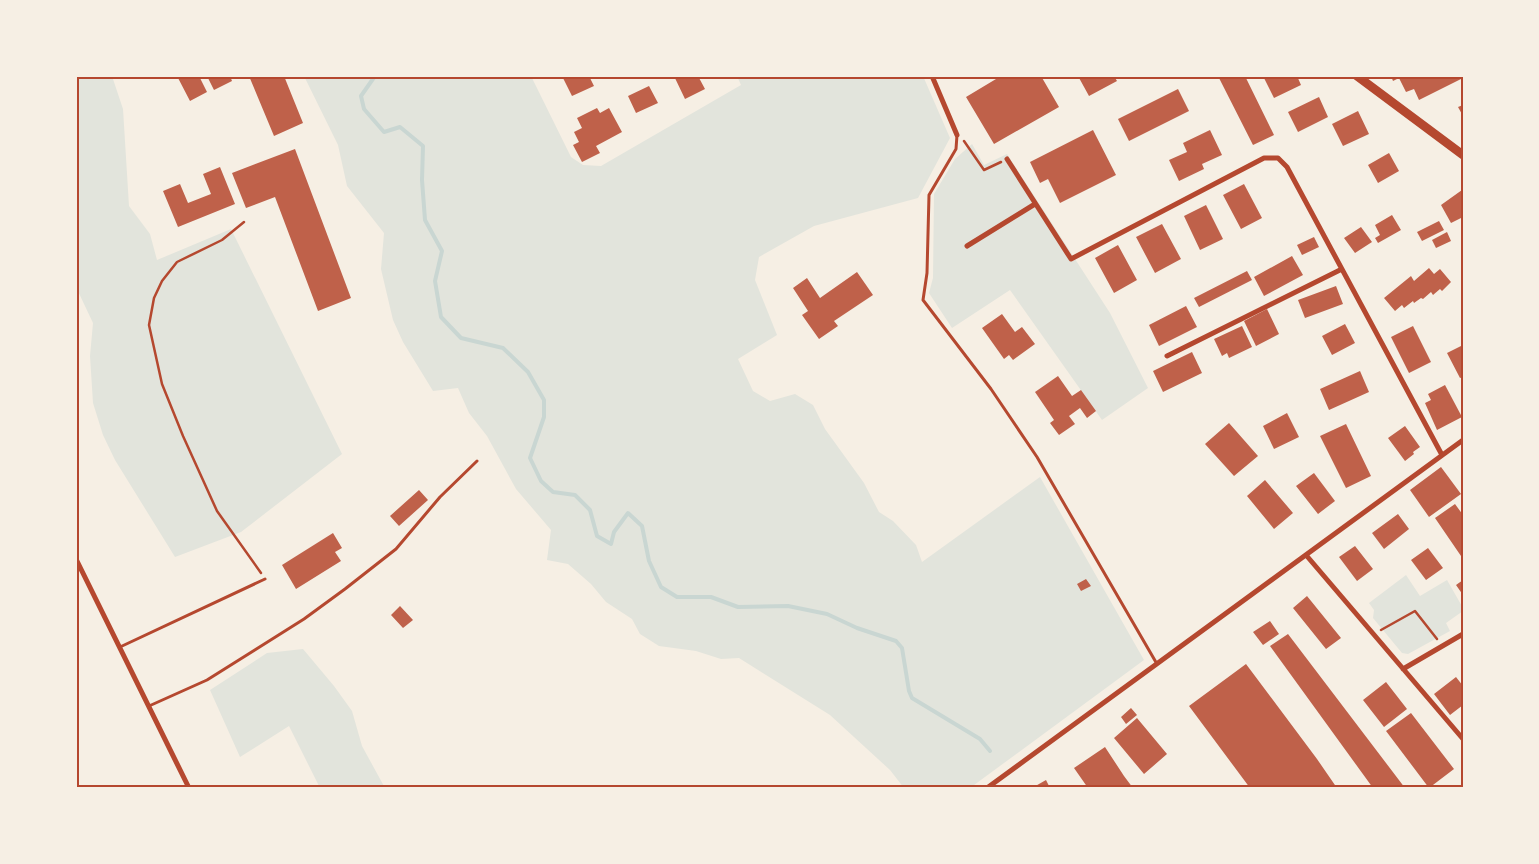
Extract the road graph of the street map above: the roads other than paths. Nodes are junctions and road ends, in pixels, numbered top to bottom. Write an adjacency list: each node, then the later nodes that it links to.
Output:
1 (932, 76): 3 (street)
2 (1357, 76): 4 (street)
3 (957, 135): 18 (lane)
4 (1463, 155)
5 (1007, 160): 6 (street)
6 (1035, 204): 7 (street); 8 (street)
7 (967, 246)
8 (1342, 269): 9 (street); 11 (street)
9 (1167, 356)
10 (1463, 440): 11 (street)
11 (1442, 456): 13 (street)
12 (477, 461): 20 (lane)
13 (1306, 554): 18 (street); 19 (street)
14 (76, 559): 17 (street)
15 (265, 579): 17 (lane)
16 (1463, 634): 19 (street)
17 (120, 647): 20 (street)
18 (1157, 664): 23 (street)
19 (1403, 669): 21 (street)
20 (149, 706): 22 (street)
21 (1463, 739)
22 (189, 788)
23 (987, 788)

